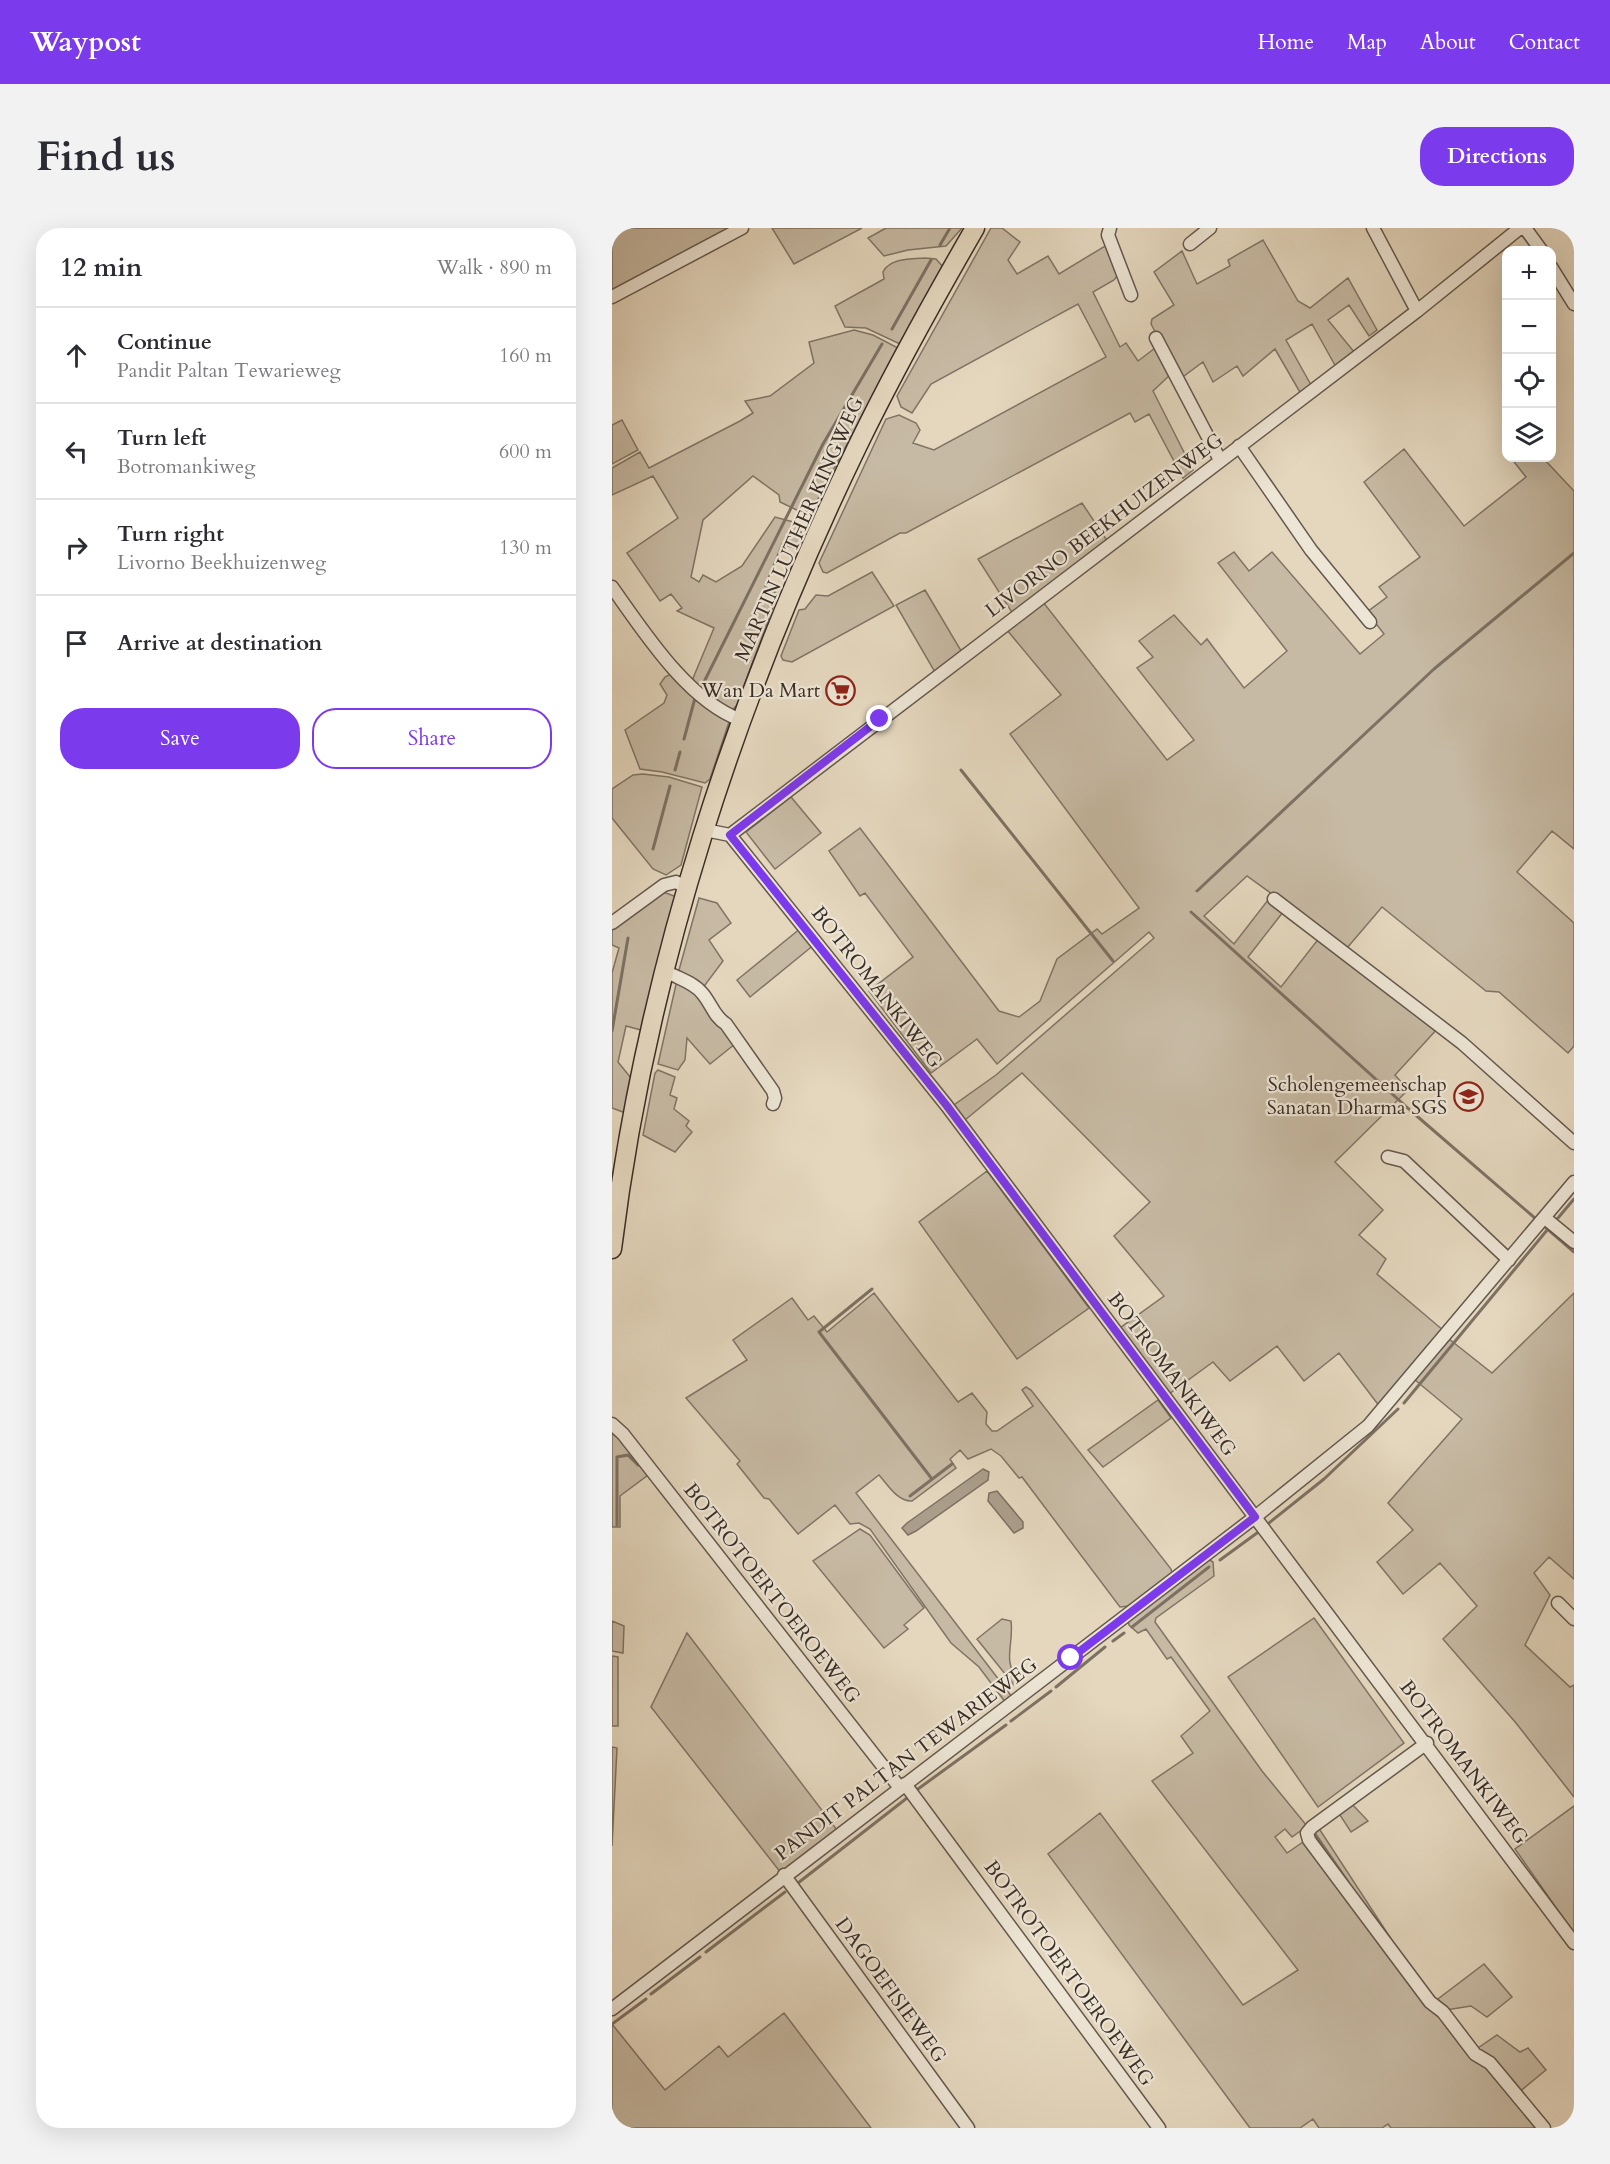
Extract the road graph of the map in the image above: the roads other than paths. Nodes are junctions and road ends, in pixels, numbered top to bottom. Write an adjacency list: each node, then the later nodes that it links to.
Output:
1 (742, 228): 12 (street)
2 (975, 228): 20 (main road, MARTIN LUTHER KINGWEG)
3 (1110, 228): 11 (street)
4 (1210, 228): 8 (street)
5 (1374, 228): 14 (street)
6 (1520, 228): 14 (street, LIVORNO BEEKHUIZENWEG)
7 (1525, 228): 9 (street)
8 (1190, 244)
9 (1538, 246)
10 (1556, 275): 13 (street)
11 (1131, 295)
12 (612, 297)
13 (1574, 304)
14 (1416, 311): 16 (street, LIVORNO BEEKHUIZENWEG)
15 (1156, 338): 17 (street)
16 (1239, 446): 17 (street, LIVORNO BEEKHUIZENWEG); 19 (street)
17 (1220, 460): 22 (street, LIVORNO BEEKHUIZENWEG)
18 (612, 587): 20 (street)
19 (1370, 622)
20 (741, 720): 21 (main road, MARTIN LUTHER KINGWEG)
21 (705, 830): 22 (street); 23 (main road, MARTIN LUTHER KINGWEG)
22 (730, 835): 36 (street, BOTROMANKIWEG)
23 (687, 888): 25 (street); 33 (main road, MARTIN LUTHER KINGWEG)
24 (1274, 899): 28 (street)
25 (612, 923)
26 (673, 975): 27 (street)
27 (773, 1104)
28 (1574, 1143)
29 (1388, 1157): 34 (street)
30 (1574, 1182): 31 (street, PANDIT PALTAN TEWARIEWEG)
31 (1545, 1218): 32 (street); 34 (street, PANDIT PALTAN TEWARIEWEG)
32 (1574, 1242)
33 (612, 1249)
34 (1509, 1260): 36 (street, PANDIT PALTAN TEWARIEWEG)
35 (612, 1424): 40 (street, BOTROTOERTOEROEWEG)
36 (1255, 1517): 39 (street, BOTROMANKIWEG); 40 (street, PANDIT PALTAN TEWARIEWEG)
37 (1558, 1603): 38 (street)
38 (1574, 1619)
39 (1427, 1743): 42 (street, BOTROMANKIWEG); 46 (street)
40 (903, 1786): 41 (street, PANDIT PALTAN TEWARIEWEG); 45 (street, BOTROTOERTOEROEWEG)
41 (784, 1875): 43 (street, PANDIT PALTAN TEWARIEWEG); 44 (street, DAGOEFISIEWEG)
42 (1574, 1942)
43 (612, 2009)
44 (968, 2128)
45 (1159, 2128)
46 (1544, 2128)

